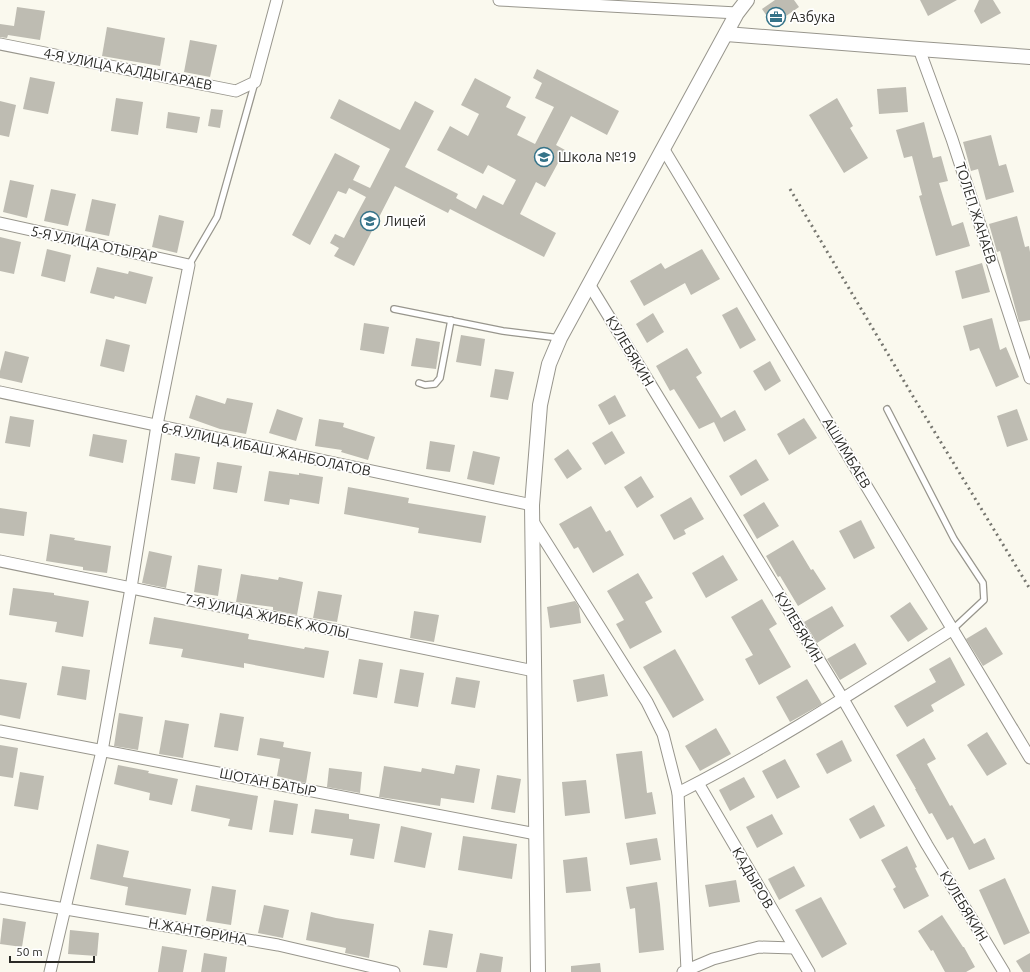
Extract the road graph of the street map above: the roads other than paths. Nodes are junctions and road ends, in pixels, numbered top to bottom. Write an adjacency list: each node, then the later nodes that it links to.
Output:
1 (277, 0): 11 (street)
2 (499, 0): 4 (street)
3 (747, 0): 6 (street)
4 (546, 1): 5 (street)
5 (672, 5): 6 (street)
6 (737, 13): 7 (street)
7 (726, 34): 9 (street); 12 (street)
8 (0, 44): 11 (street, 4-Я УЛИЦА КАЛДЫГАРАЕВ)
9 (919, 49): 10 (street); 19 (street, ТОЛЕП ЖАНАЕВ)
10 (1030, 57)
11 (255, 82): 14 (lane)
12 (663, 148): 15 (street); 28 (street, АШИМБАЕВ)
13 (0, 223): 14 (street, 5-Я УЛИЦА ОТЫРАР)
14 (189, 265): 23 (street)
15 (589, 284): 18 (street); 30 (street, КУЛЕБЯКИН)
16 (394, 309): 17 (lane)
17 (451, 320): 18 (lane); 20 (lane)
18 (560, 338): 24 (street)
19 (1030, 378)
20 (419, 383)
21 (0, 392): 23 (street, 6-Я УЛИЦА ИБАШ ЖАНБОЛАТОВ)
22 (887, 409): 28 (lane)
23 (157, 425): 24 (street, 6-Я УЛИЦА ИБАШ ЖАНБОЛАТОВ); 27 (street)
24 (532, 505): 25 (street)
25 (532, 520): 29 (street); 35 (street)
26 (0, 561): 27 (street, 7-Я УЛИЦА ЖИБЕК ЖОЛЫ)
27 (131, 588): 29 (street, 7-Я УЛИЦА ЖИБЕК ЖОЛЫ); 32 (street)
28 (953, 629): 30 (street); 33 (street, АШИМБАЕВ)
29 (534, 671): 36 (street)
30 (843, 699): 34 (street); 45 (street, КУЛЕБЯКИН)
31 (0, 731): 32 (street, ШОТАН БАТЫР)
32 (102, 750): 36 (street, ШОТАН БАТЫР); 38 (street)
33 (1030, 758)
34 (698, 783): 35 (street); 39 (street, КАДЫРОВ)
35 (678, 793): 40 (street)
36 (536, 834): 43 (street)
37 (0, 898): 38 (street, Н.ЖАНТӨРИНА)
38 (64, 908): 41 (street); 42 (street, Н.ЖАНТӨРИНА)
39 (794, 948): 40 (street); 44 (street, КАДЫРОВ)
40 (685, 971)
41 (50, 972)
42 (394, 972)
43 (538, 972)
44 (809, 972)
45 (1004, 972)

